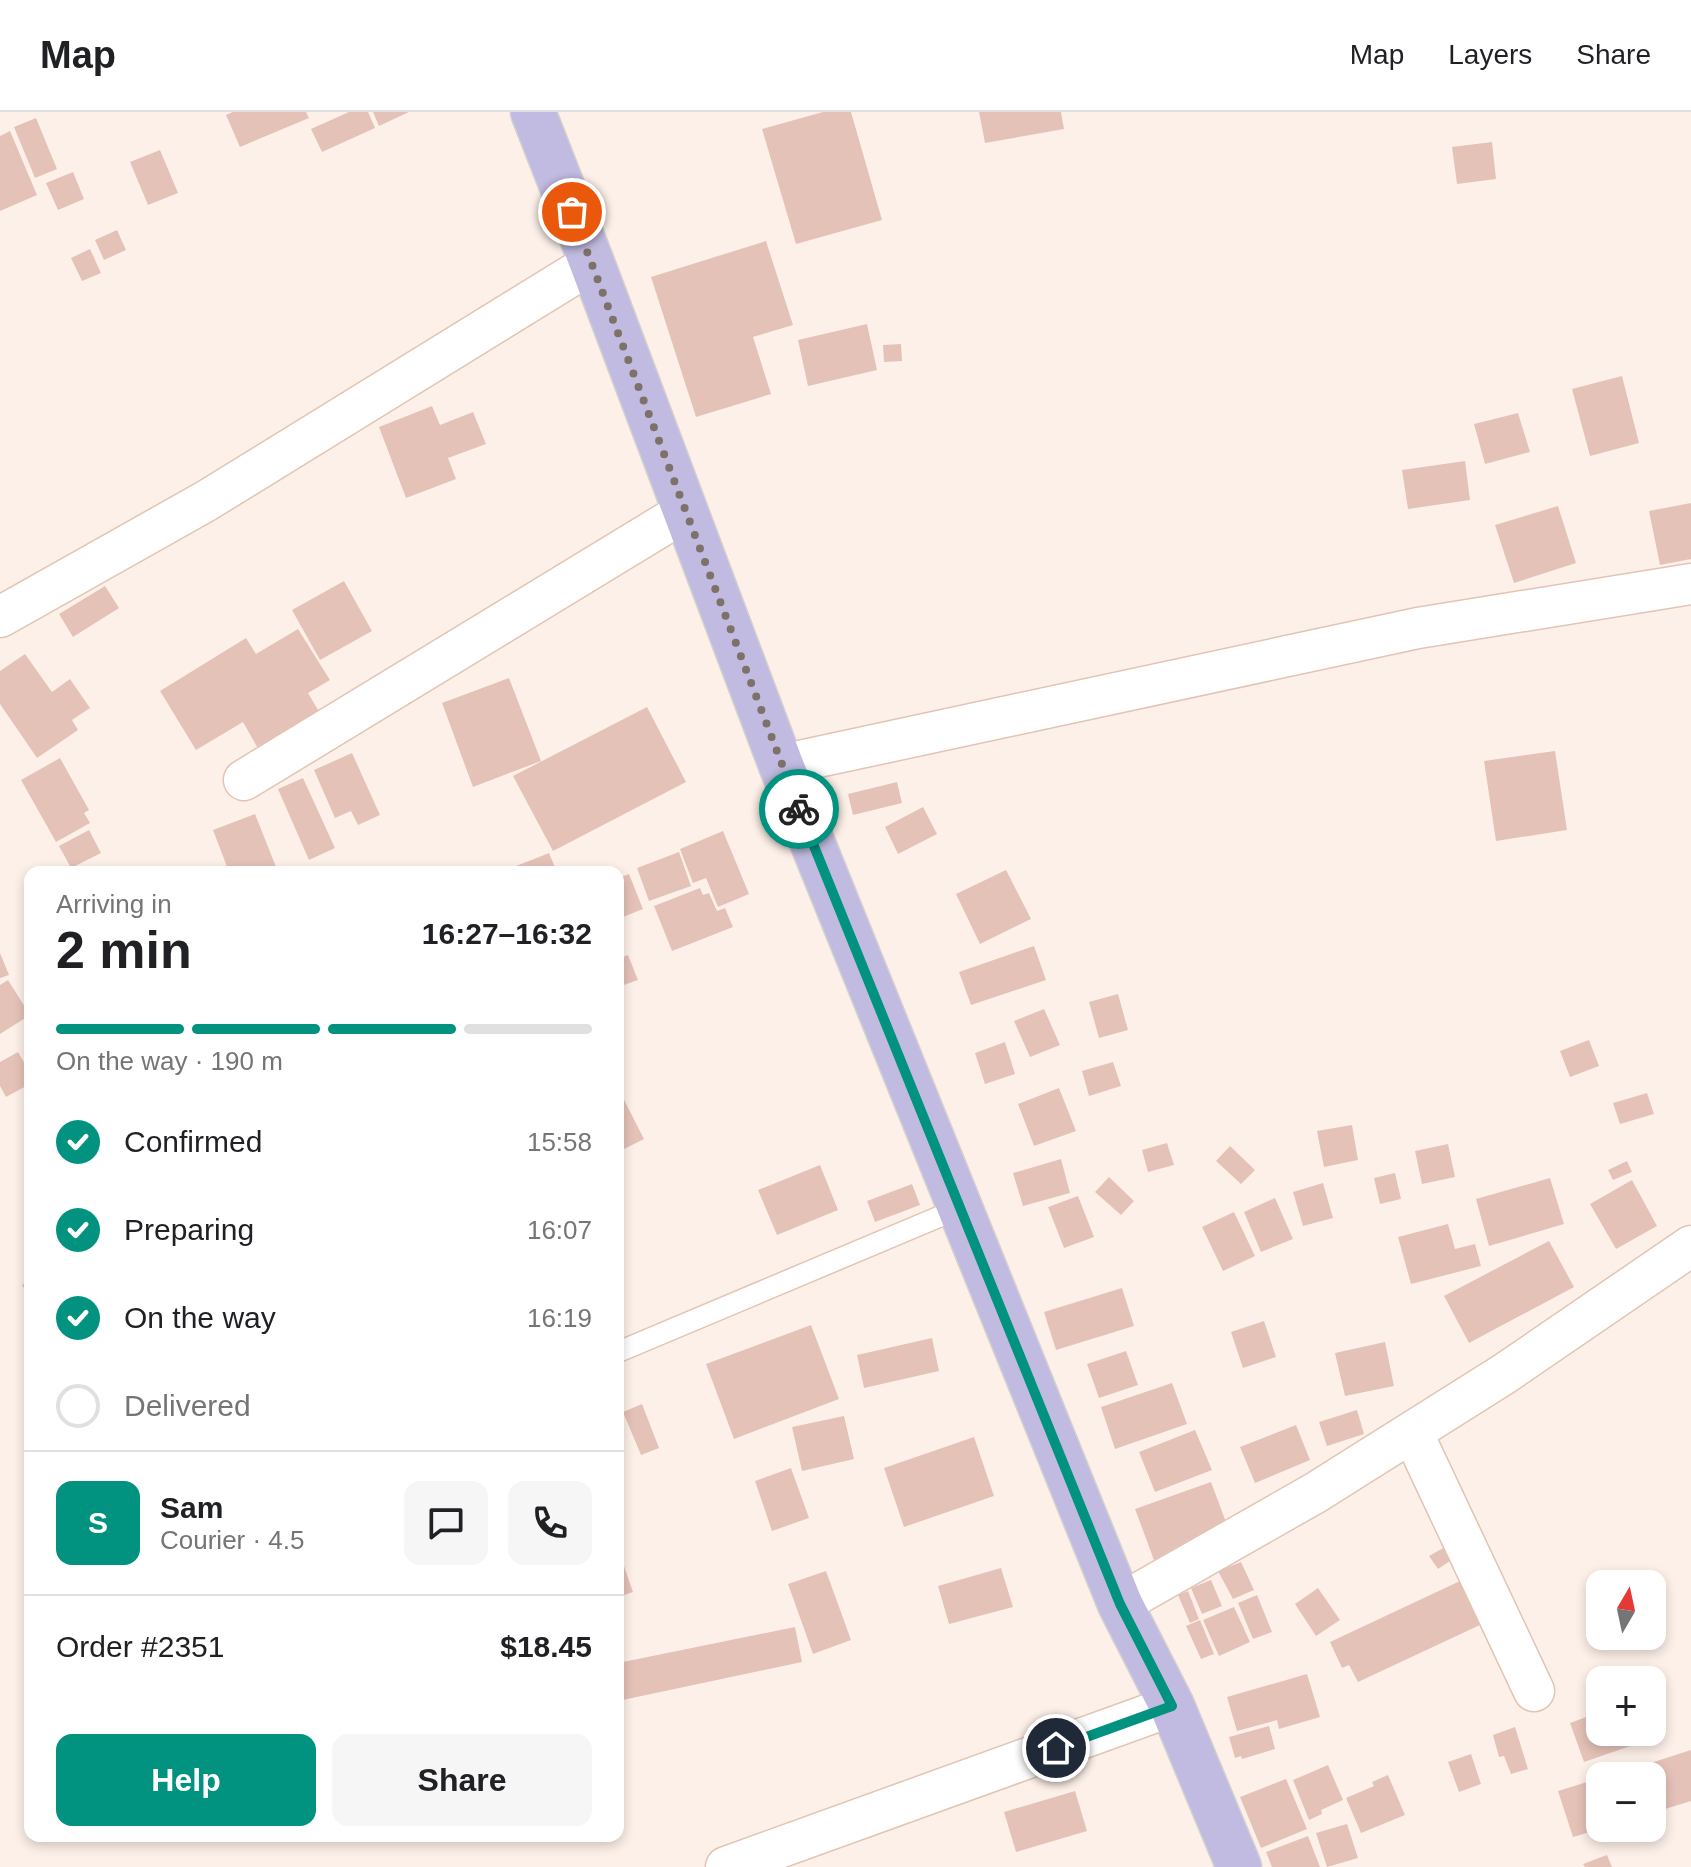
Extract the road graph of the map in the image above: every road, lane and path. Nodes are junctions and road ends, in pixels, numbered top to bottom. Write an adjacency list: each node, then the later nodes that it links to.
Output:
1 (533, 112): 2 (main road)
2 (592, 263): 3 (main road); 5 (street)
3 (686, 511): 6 (main road); 7 (street)
4 (1691, 584): 6 (street)
5 (0, 617)
6 (781, 765): 8 (main road)
7 (244, 780)
8 (960, 1208): 10 (lane); 12 (main road)
9 (1691, 1246): 11 (street)
10 (624, 1349)
11 (1412, 1432): 12 (street); 13 (street)
12 (1120, 1604): 14 (main road)
13 (1534, 1691)
14 (1172, 1706): 15 (street); 16 (main road)
15 (726, 1867)
16 (1239, 1867)

